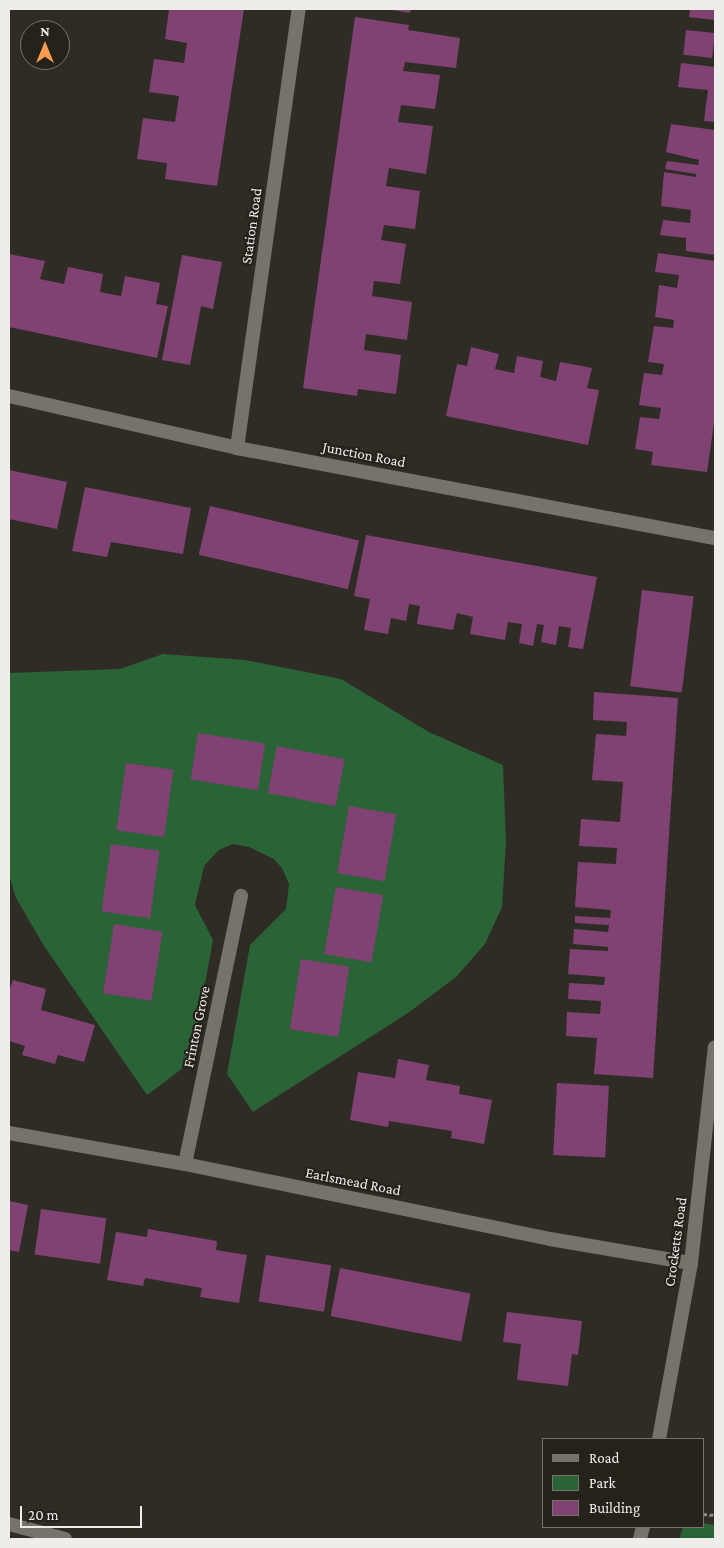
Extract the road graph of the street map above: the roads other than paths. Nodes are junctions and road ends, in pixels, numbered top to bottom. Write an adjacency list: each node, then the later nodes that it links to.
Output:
1 (300, 9): 3 (street, Station Road)
2 (9, 396): 3 (street, Junction Road)
3 (238, 448): 4 (street, Junction Road)
4 (715, 538)
5 (241, 896): 9 (street, Frinton Grove)
6 (715, 1047): 7 (street, Crocketts Road)
7 (714, 1084): 10 (street, Crocketts Road)
8 (9, 1133): 9 (street, Earlsmead Road)
9 (185, 1164): 10 (street, Earlsmead Road)
10 (692, 1263): 11 (street, Crocketts Road)
11 (659, 1438)
12 (9, 1524): 13 (street)
13 (65, 1539)

